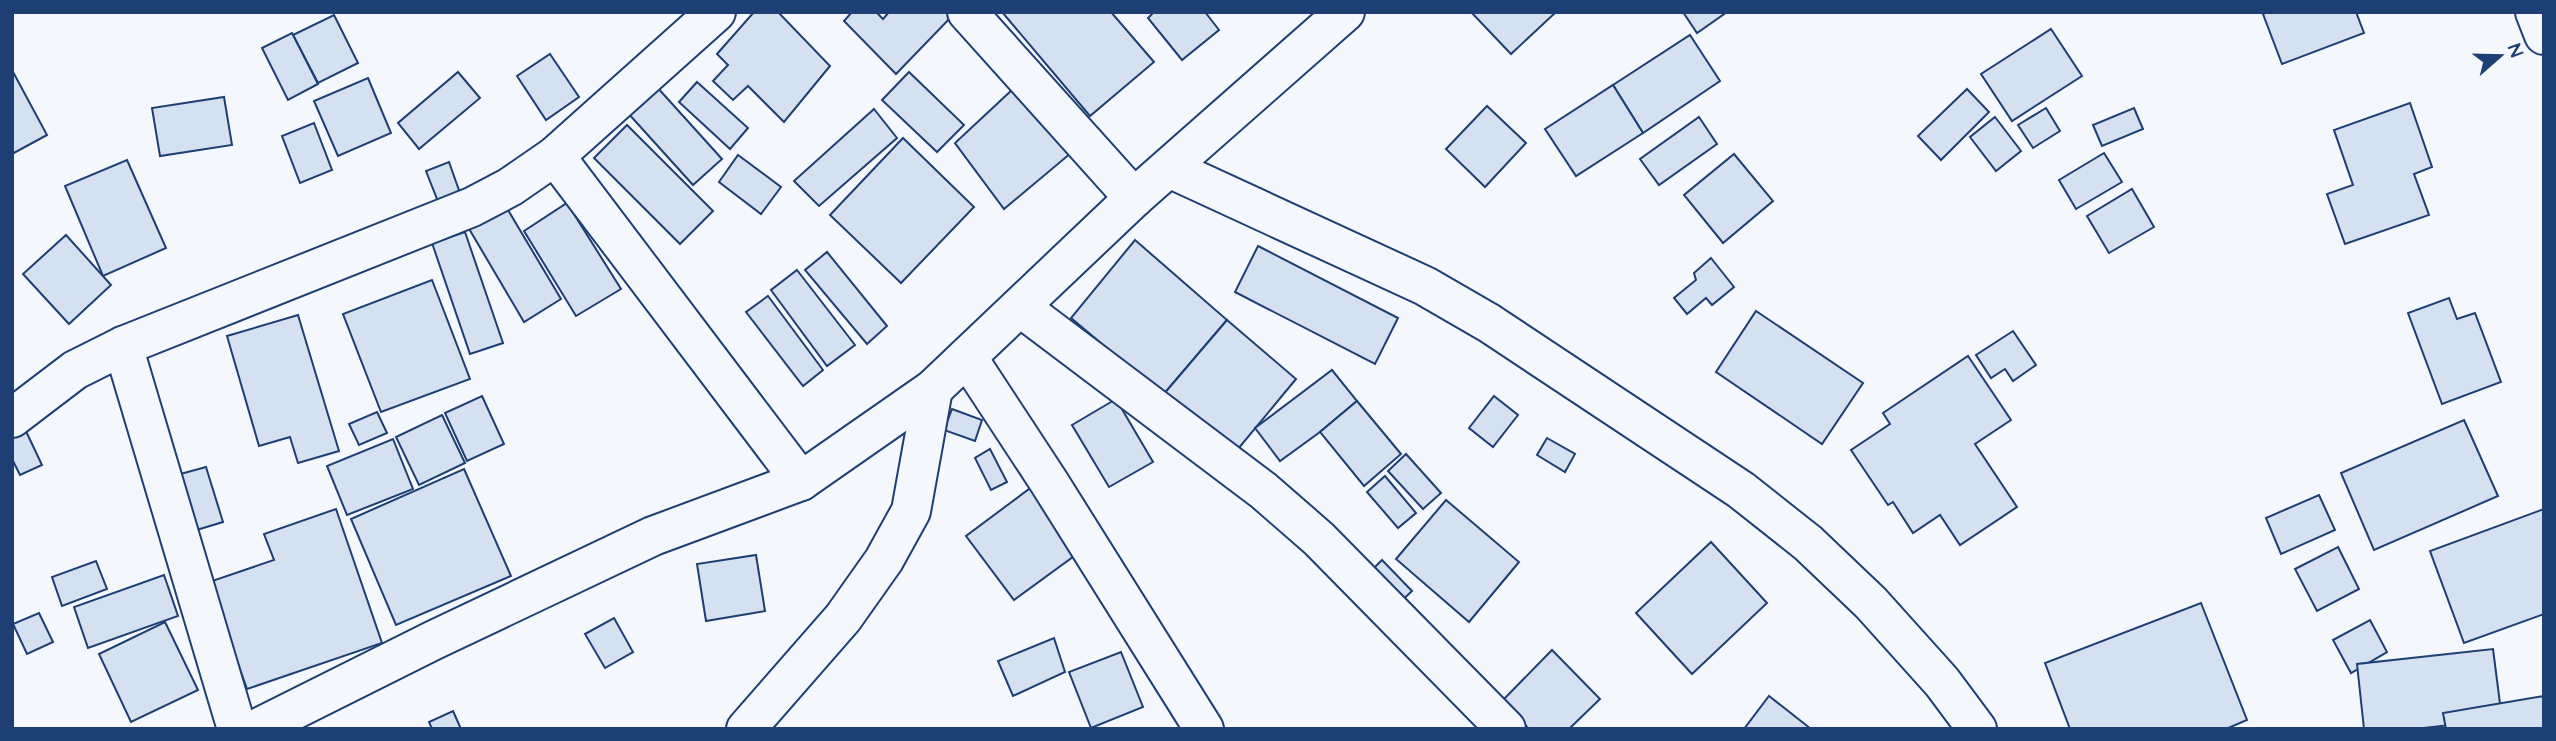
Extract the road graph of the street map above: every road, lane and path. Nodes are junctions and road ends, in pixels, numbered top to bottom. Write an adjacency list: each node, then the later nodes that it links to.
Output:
1 (716, 12): 4 (street)
2 (967, 12): 6 (street)
3 (1345, 12): 5 (street)
4 (555, 156): 8 (street); 12 (street)
5 (1169, 168): 6 (street); 18 (street)
6 (1134, 198): 7 (street)
7 (1020, 307): 9 (street); 17 (street)
8 (123, 346): 11 (street); 13 (street)
9 (967, 357): 10 (street); 16 (street)
10 (933, 389): 12 (street); 15 (street)
11 (12, 418)
12 (801, 481): 14 (street)
13 (237, 729)
14 (256, 729)
15 (746, 729)
16 (1204, 729)
17 (1506, 729)
18 (1977, 729)

